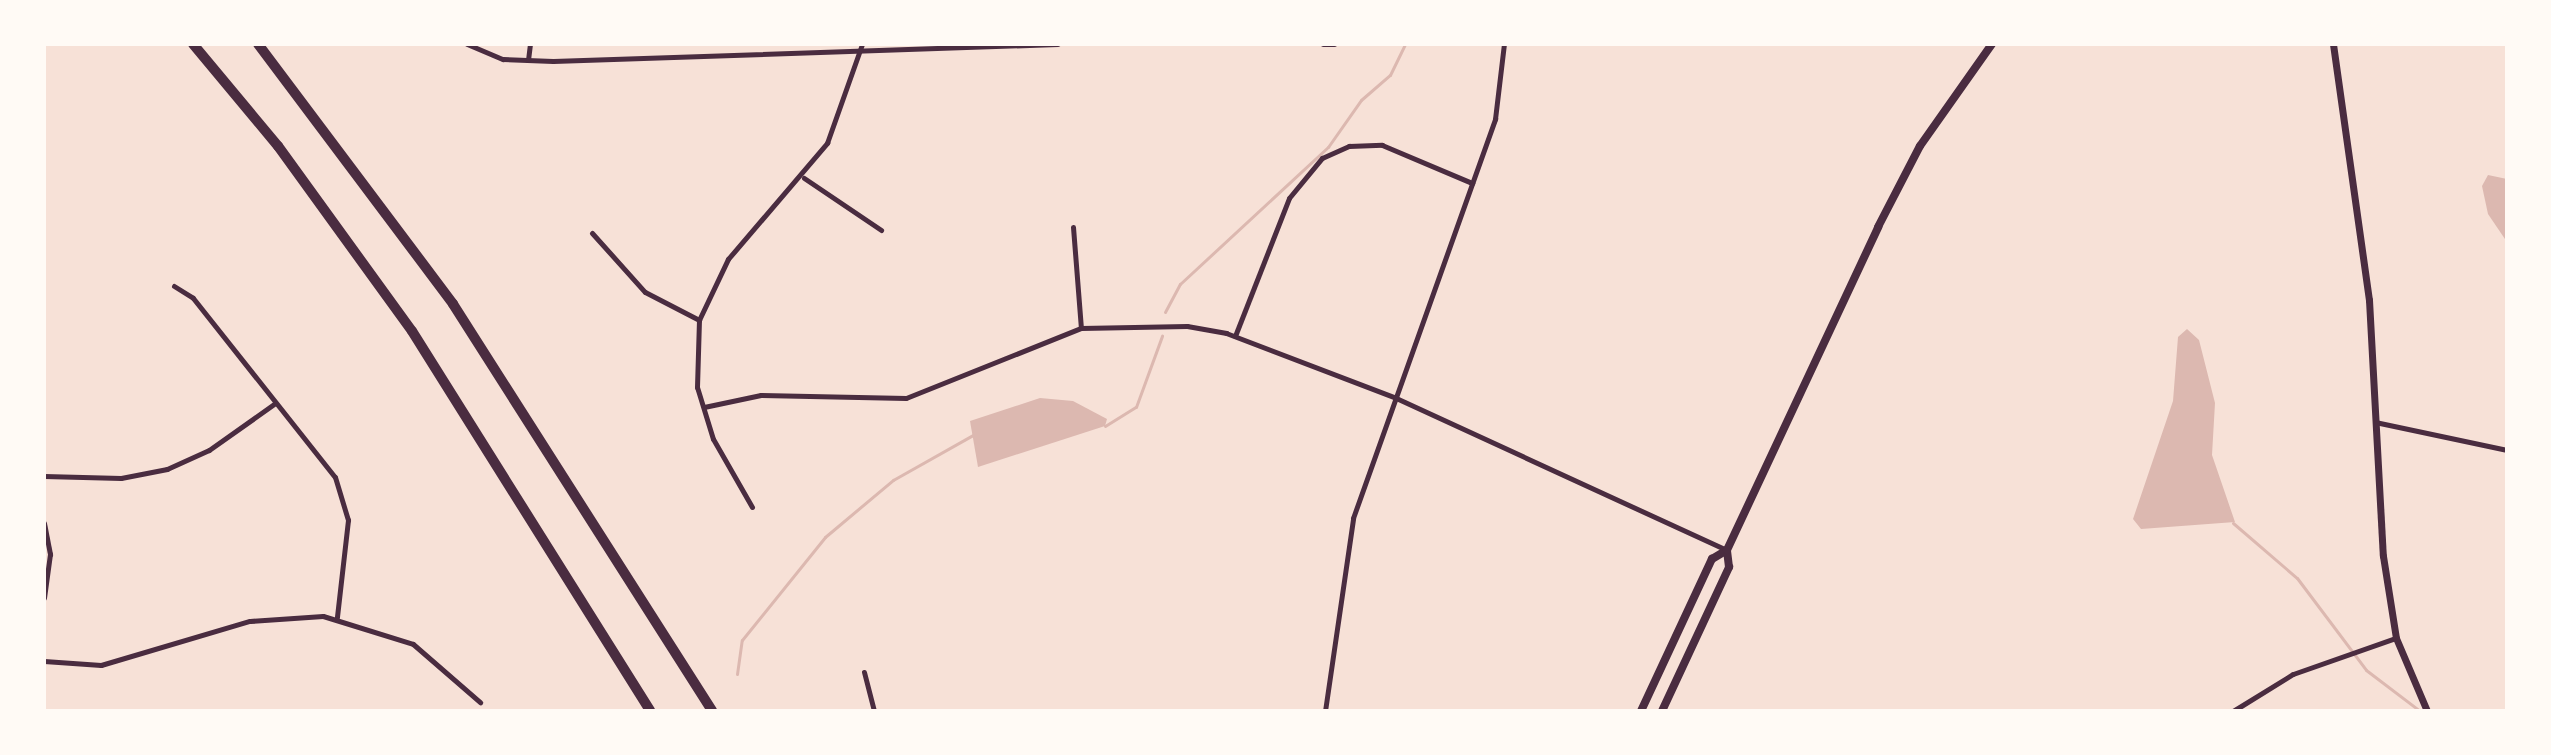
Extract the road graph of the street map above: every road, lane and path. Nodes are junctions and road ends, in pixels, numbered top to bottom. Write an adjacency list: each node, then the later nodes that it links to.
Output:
1 (193, 44): 38 (highway)
2 (258, 44): 39 (highway)
3 (467, 44): 13 (street)
4 (530, 44): 13 (street)
5 (1058, 44): 11 (street)
6 (1323, 44): 7 (street)
7 (1334, 44)
8 (1504, 44): 15 (street)
9 (1992, 44): 31 (main road)
10 (2333, 44): 26 (street)
11 (1038, 45): 12 (street)
12 (862, 47): 13 (street); 14 (street)
13 (528, 60)
14 (804, 178): 17 (street); 20 (street)
15 (1472, 183): 22 (street); 23 (street)
16 (1073, 227): 21 (street)
17 (881, 230)
18 (592, 233): 20 (street)
19 (174, 286): 24 (street)
20 (699, 320): 25 (street)
21 (1081, 328): 22 (street); 25 (street)
22 (1235, 336): 23 (street)
23 (1396, 398): 31 (street); 41 (street)
24 (274, 404): 28 (street); 33 (street)
25 (704, 407): 29 (street)
26 (2374, 422): 27 (street); 34 (street)
27 (2507, 450)
28 (44, 476)
29 (752, 507)
30 (44, 523): 32 (street)
31 (1727, 550): 42 (main road); 43 (main road)
32 (44, 598)
33 (337, 617): 35 (street); 37 (street)
34 (2396, 638): 44 (street); 45 (street)
35 (44, 661)
36 (864, 672): 40 (street)
37 (480, 702)
38 (650, 711)
39 (712, 711)
40 (874, 711)
41 (1325, 711)
42 (1641, 711)
43 (1662, 711)
44 (2233, 711)
45 (2427, 711)

